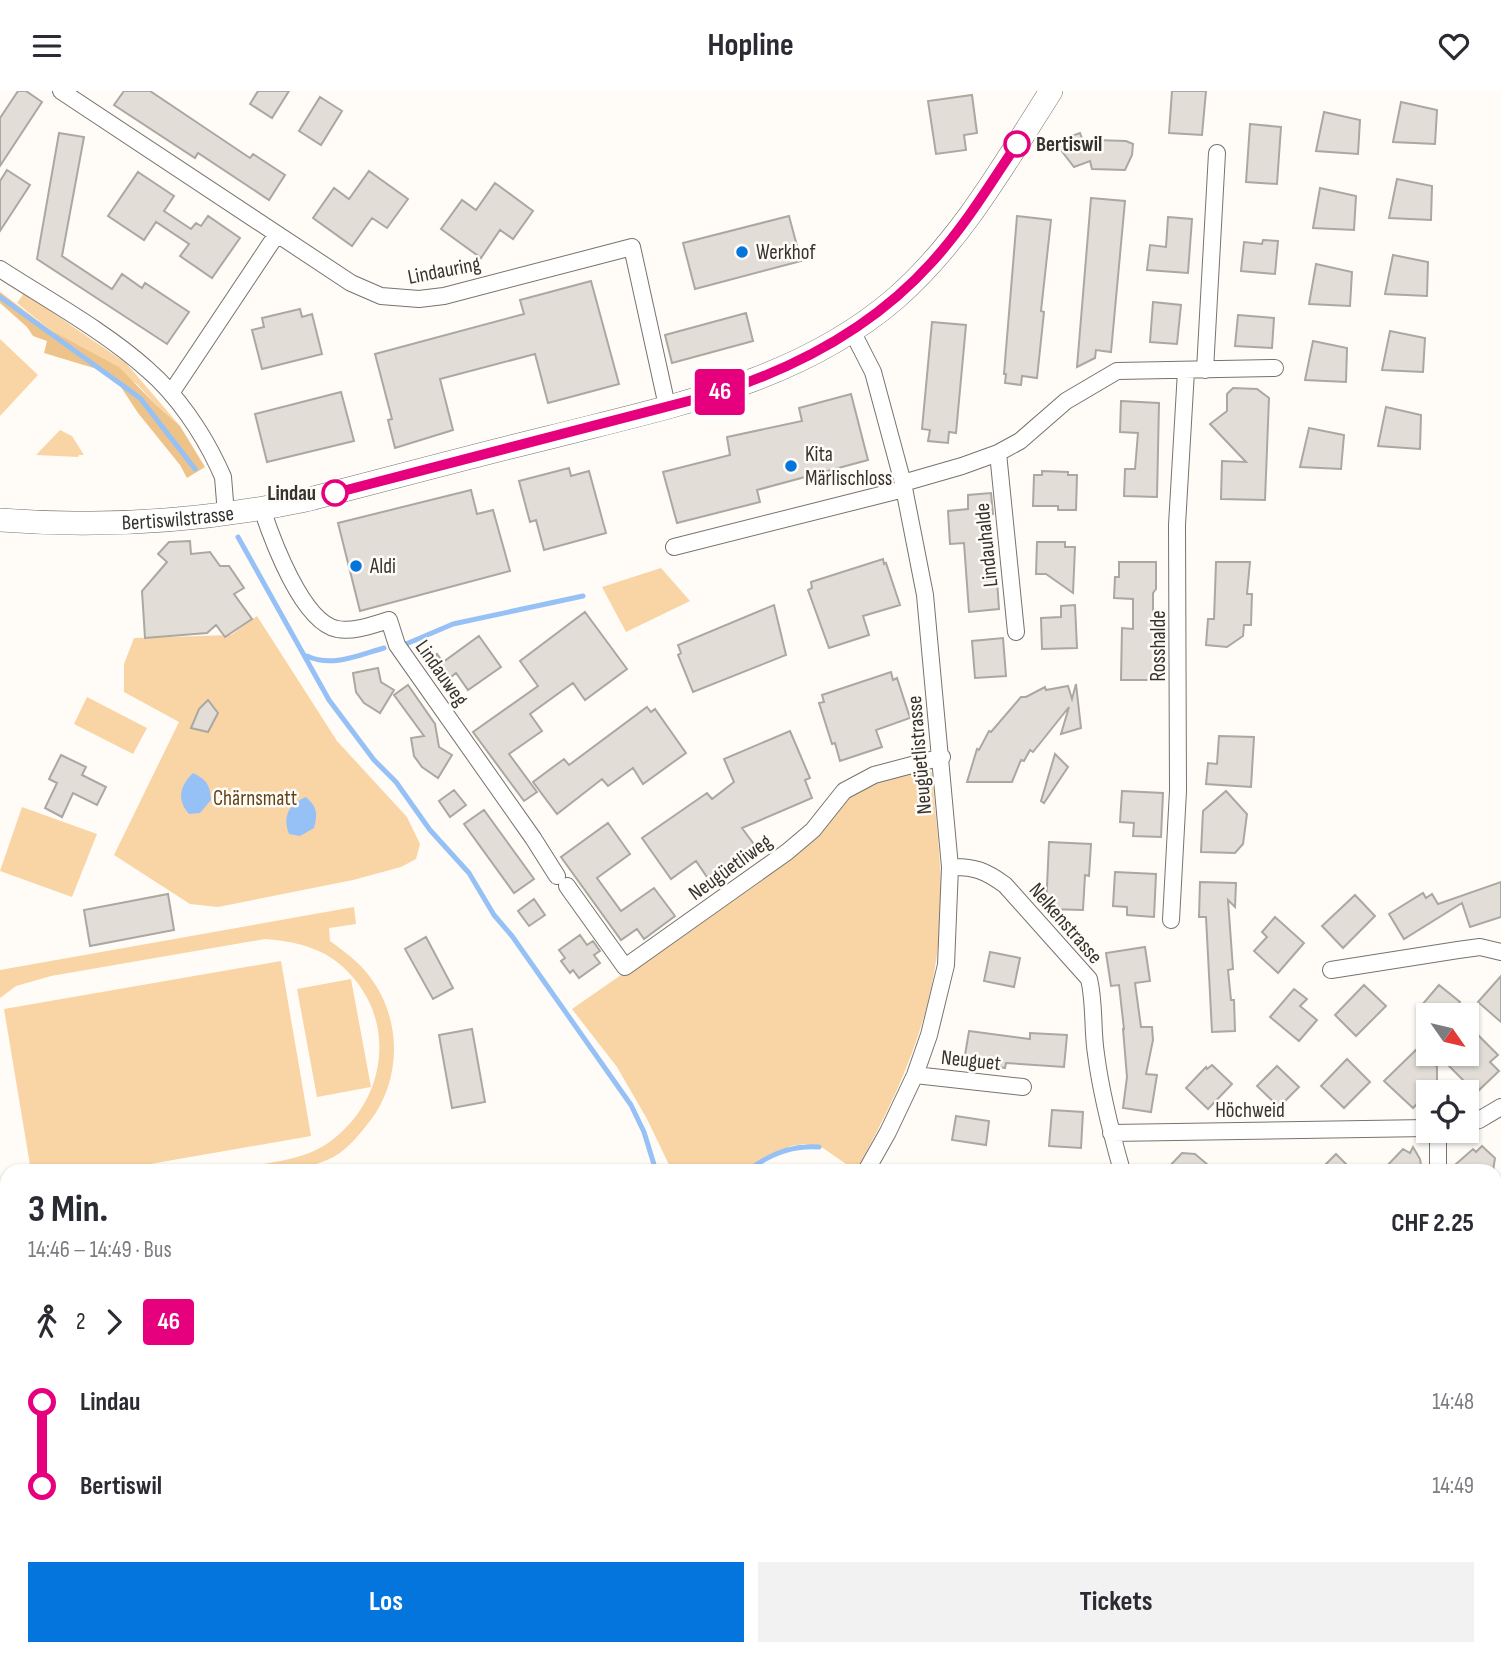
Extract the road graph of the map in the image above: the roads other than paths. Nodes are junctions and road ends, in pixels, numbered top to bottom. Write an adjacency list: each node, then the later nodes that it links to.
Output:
1 (61, 91): 4 (street, Lindauring)
2 (1051, 91): 6 (main road, Bertiswilstrasse)
3 (1217, 153): 8 (street)
4 (277, 234): 10 (street); 11 (street, Lindauring)
5 (0, 269): 10 (street)
6 (852, 331): 11 (main road, Bertiswilstrasse); 13 (street, Neugüetlistrasse)
7 (1275, 368): 8 (street)
8 (1205, 370): 9 (street)
9 (1186, 371): 12 (street); 22 (street, Rosshalde)
10 (171, 393): 15 (street)
11 (667, 407): 14 (main road, Bertiswilstrasse)
12 (998, 453): 13 (street); 18 (street, Lindauhalde)
13 (903, 486): 17 (street); 19 (street, Neugüetlistrasse)
14 (262, 509): 15 (main road, Bertiswilstrasse); 21 (street, Lindauweg)
15 (226, 514): 16 (main road, Bertiswilstrasse)
16 (0, 520)
17 (674, 547)
18 (1016, 632)
19 (942, 757): 20 (street, Neugüetlistrasse); 21 (street, Neugüetliweg)
20 (950, 867): 25 (street, Neugüetlistrasse); 30 (street, Nelkenstrasse)
21 (562, 881)
22 (1171, 921)
23 (1501, 952): 24 (street)
24 (1331, 970)
25 (915, 1076): 26 (street, Neuguet); 32 (street, Neugüetlistrasse)
26 (1023, 1087)
27 (1501, 1107): 28 (street)
28 (1479, 1120)
29 (1416, 1128): 30 (street, Höchweid)
30 (1111, 1133): 33 (street)
31 (1438, 1143): 34 (street)
32 (870, 1164)
33 (1120, 1164)
34 (1438, 1164)

